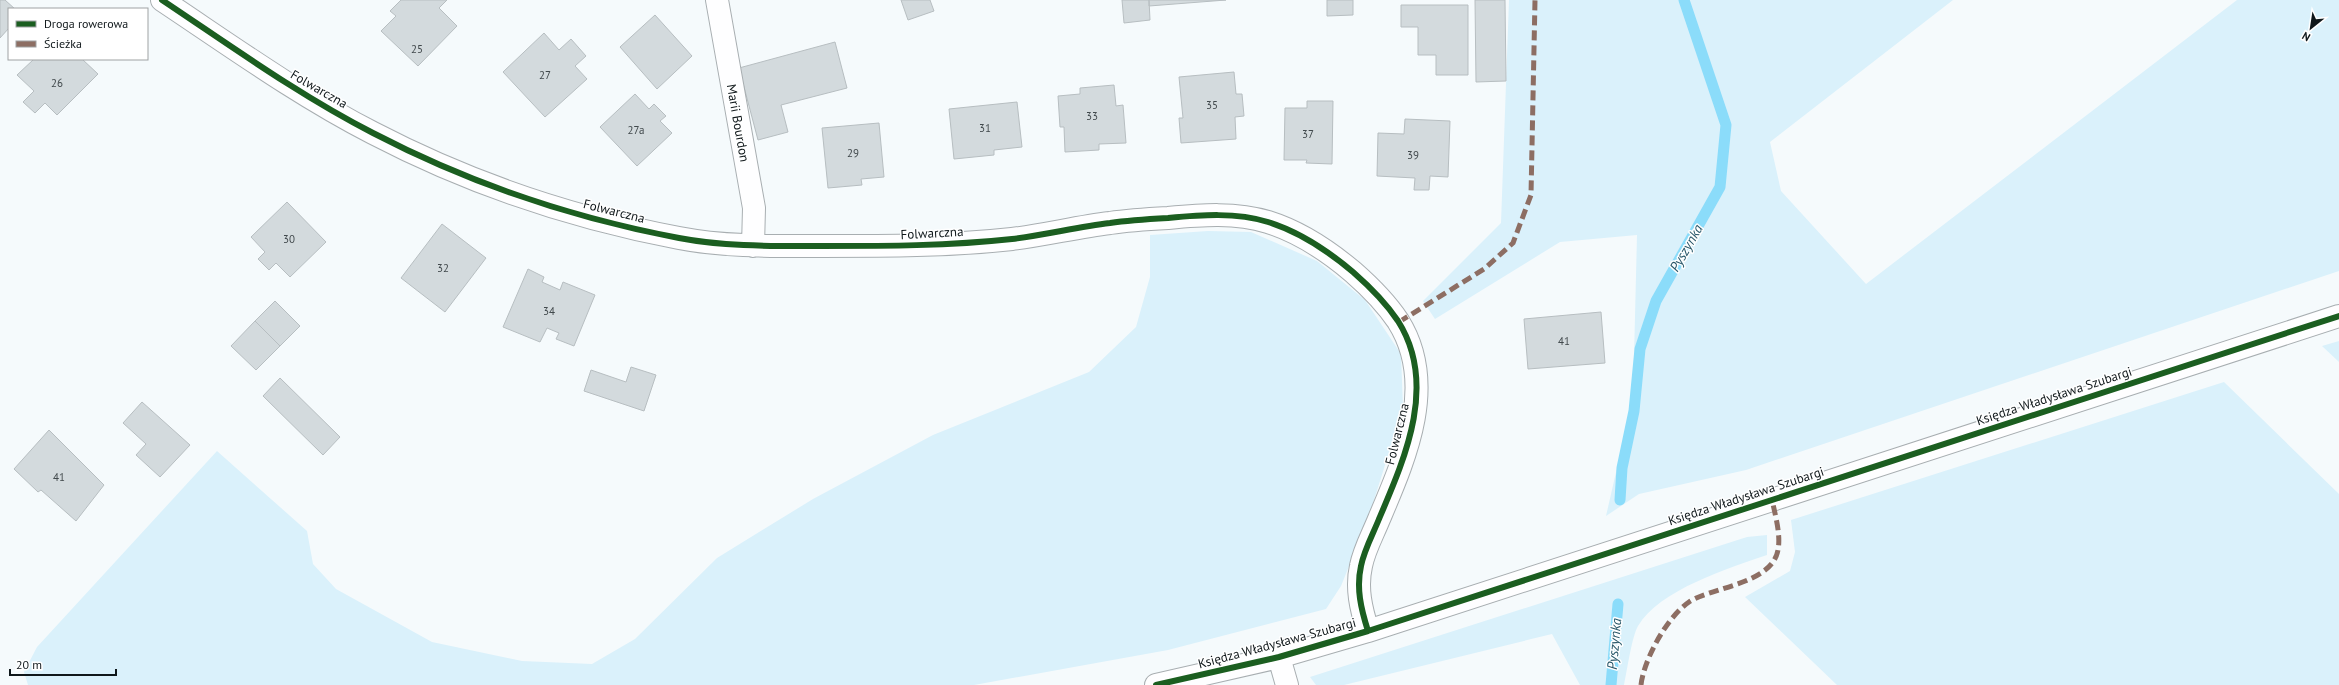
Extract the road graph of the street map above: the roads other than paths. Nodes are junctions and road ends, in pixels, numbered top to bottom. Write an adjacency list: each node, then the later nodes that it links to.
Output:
1 (162, 0): 3 (street, Folwarczna)
2 (717, 0): 3 (street, Marii Bourdon)
3 (753, 246): 5 (street, Folwarczna)
4 (2339, 316): 5 (street, Księdza Władysława Szubargi)
5 (1368, 631): 6 (street, Księdza Władysława Szubargi)
6 (1278, 657): 7 (street, Księdza Władysława Szubargi); 8 (street)
7 (1156, 685)
8 (1287, 685)

